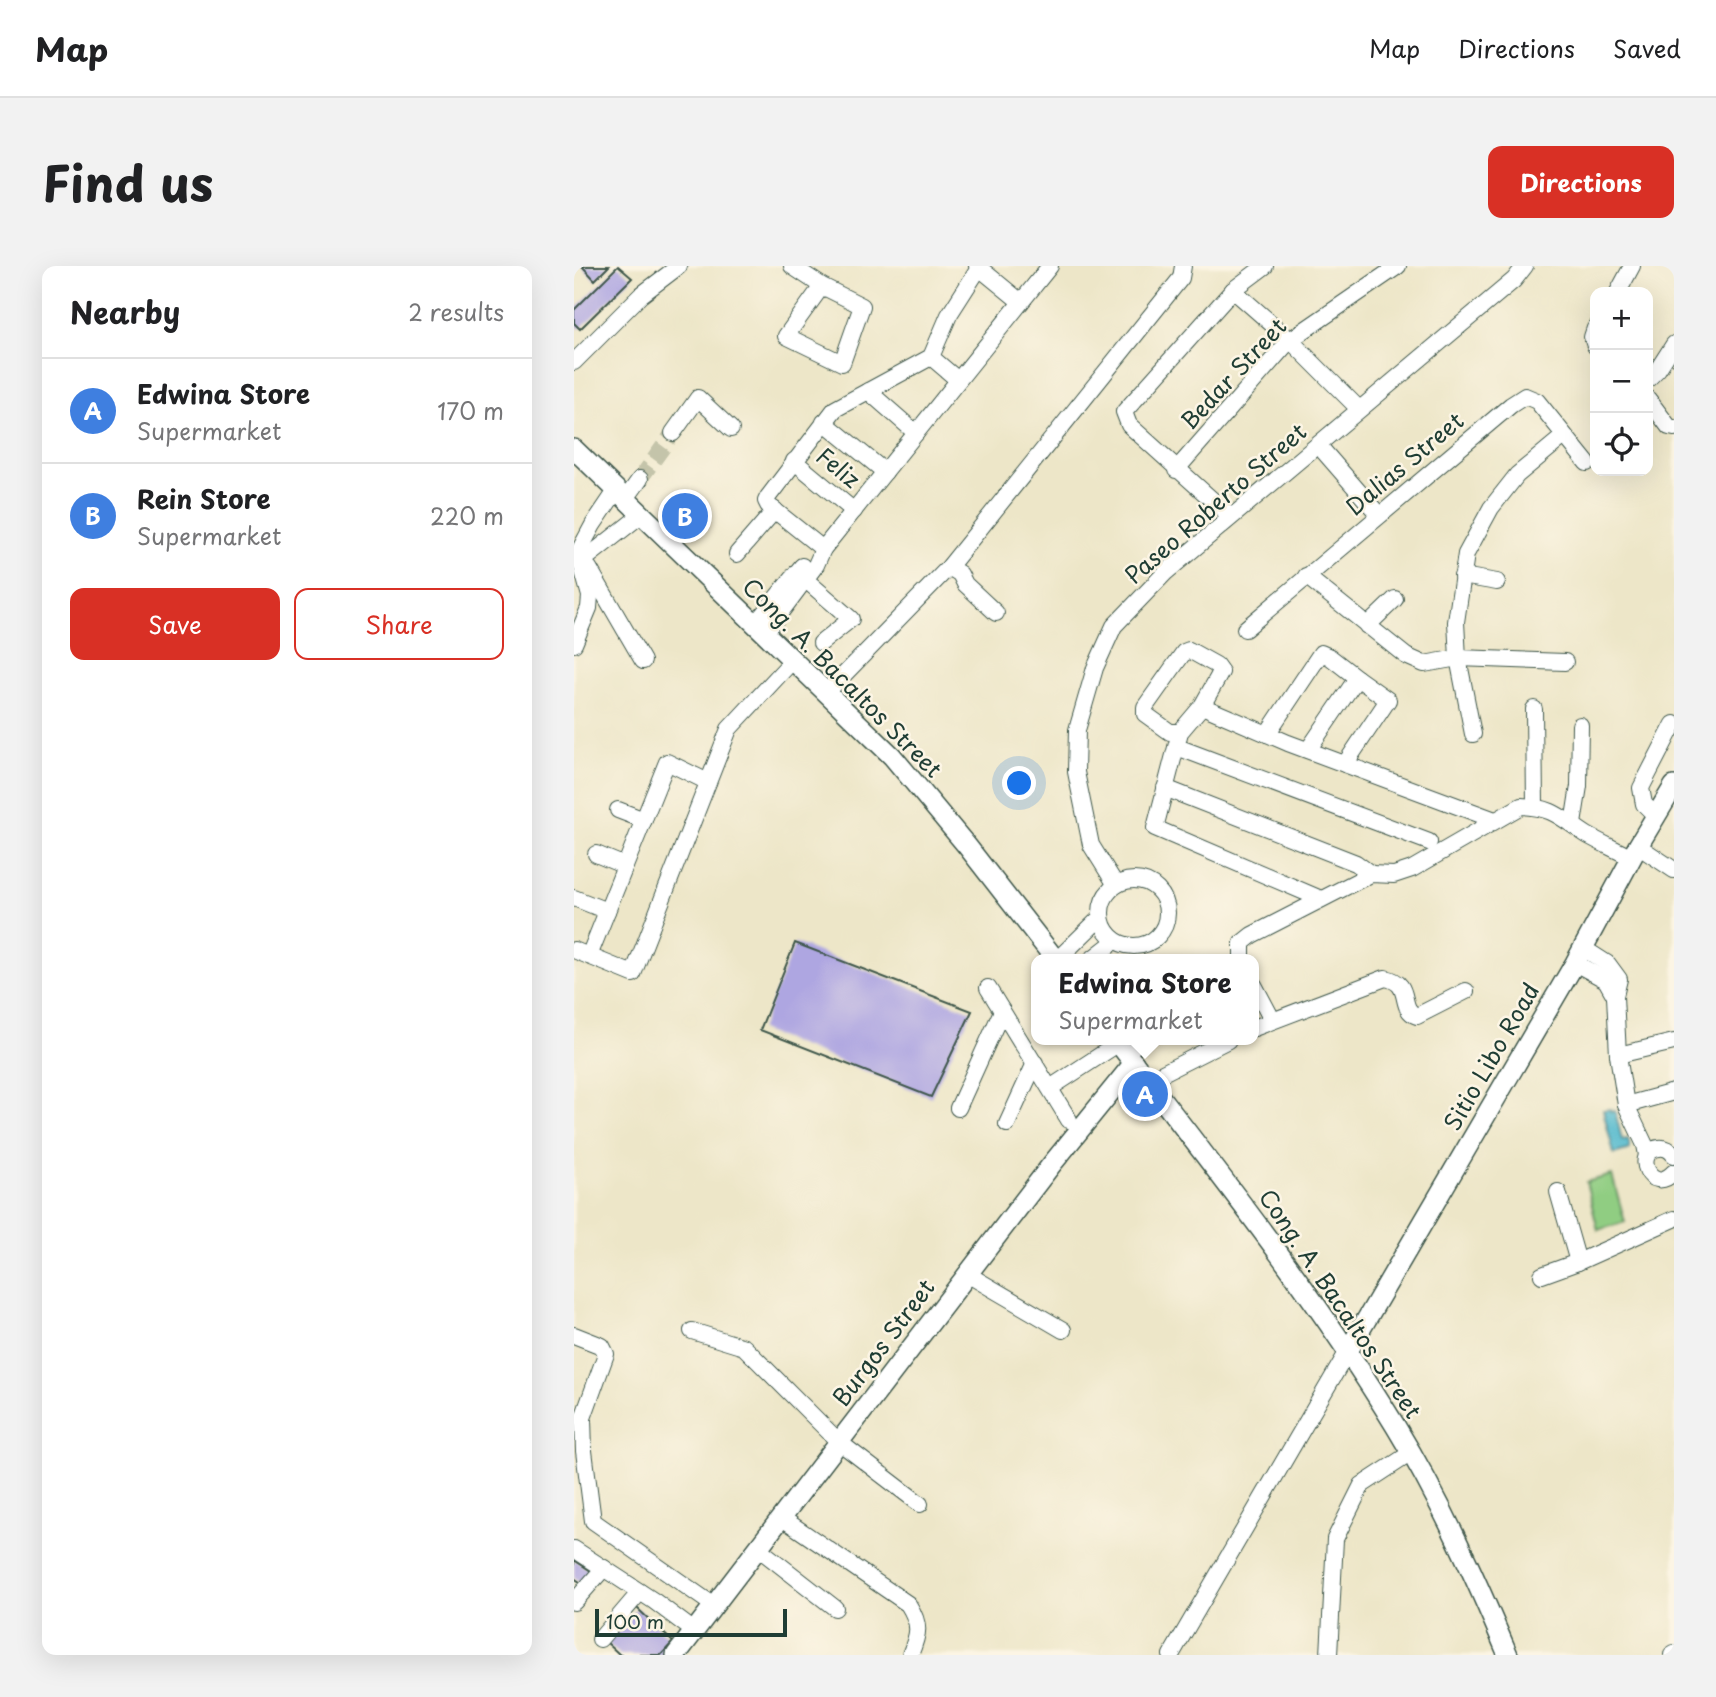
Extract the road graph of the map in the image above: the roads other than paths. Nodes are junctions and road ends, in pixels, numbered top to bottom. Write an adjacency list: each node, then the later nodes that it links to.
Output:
1 (679, 266): 17 (street)
2 (792, 266): 10 (street)
3 (1050, 266): 13 (street)
4 (1183, 266): 46 (street)
5 (1265, 266): 12 (street)
6 (1398, 266): 14 (street, Bedar Street)
7 (1525, 266): 22 (street, Paseo Roberto Street)
8 (1632, 266): 11 (street)
9 (978, 267): 13 (street); 16 (street)
10 (822, 286): 10 (street)
11 (1621, 287)
12 (1233, 290): 14 (street); 33 (street)
13 (1021, 302): 19 (street)
14 (1290, 340): 22 (street); 33 (street, Bedar Street)
15 (1674, 344): 18 (street)
16 (931, 356): 19 (street); 20 (street)
17 (574, 362)
18 (1653, 374)
19 (958, 380): 26 (street)
20 (868, 391): 23 (street); 26 (street)
21 (1653, 406): 24 (street)
22 (1359, 409): 29 (street, Paseo Roberto Street)
23 (824, 422): 31 (street); 34 (street)
24 (1674, 428)
25 (731, 429): 27 (street)
26 (916, 432): 34 (street)
27 (673, 433)
28 (1564, 436): 32 (street, Dalias Street); 40 (street, Dalias Street); 49 (street)
29 (1319, 446): 40 (street); 41 (street, Paseo Roberto Street)
30 (574, 449): 36 (street, Cong. A. Bacaltos Street)
31 (794, 461): 37 (street); 38 (street, Feliz)
32 (1587, 463)
33 (1176, 470): 41 (street)
34 (885, 472): 38 (street)
35 (640, 479): 36 (street)
36 (617, 492): 39 (street, Cong. A. Bacaltos Street); 42 (street); 45 (street)
37 (770, 505): 43 (street); 44 (street)
38 (854, 510): 43 (street)
39 (641, 515): 45 (street); 54 (street, Cong. A. Bacaltos Street)
40 (1379, 515): 48 (street, Dalias Street)
41 (1230, 516): 88 (street, Paseo Roberto Street)
42 (574, 536)
43 (823, 549): 47 (street)
44 (737, 554)
45 (581, 556): 57 (street); 60 (street)
46 (949, 567): 52 (street); 63 (street)
47 (801, 576): 54 (street); 56 (street)
48 (1306, 576): 53 (street); 55 (street, Dalias Street)
49 (1462, 576): 50 (street); 58 (street)
50 (1497, 582)
51 (1395, 599): 53 (street)
52 (996, 612)
53 (1367, 626): 58 (street)
54 (760, 628): 59 (street, Cong. A. Bacaltos Street)
55 (1245, 629)
56 (821, 643)
57 (574, 644)
58 (1458, 658): 61 (street); 69 (street)
59 (793, 660): 63 (street, Cong. A. Bacaltos Street); 73 (street)
60 (643, 661)
61 (1565, 662)
62 (1357, 678): 68 (street); 71 (street); 72 (street)
63 (827, 692): 96 (street, Cong. A. Bacaltos Street)
64 (1202, 706): 68 (street); 70 (street); 70 (street)
65 (1534, 709): 76 (street)
66 (1674, 724): 78 (street)
67 (1580, 725): 81 (street)
68 (1267, 734): 71 (street)
69 (1473, 734)
70 (1178, 740): 75 (street); 82 (street)
71 (1308, 750): 72 (street)
72 (1345, 764): 80 (street)
73 (708, 782): 79 (street); 95 (street)
74 (1674, 786): 78 (street, Sitio Libo Road)
75 (1165, 788): 87 (street); 90 (street)
76 (1535, 807): 80 (street); 81 (street)
77 (618, 810): 79 (street)
78 (1656, 816): 83 (street, Sitio Libo Road)
79 (644, 820): 85 (street)
80 (1495, 820): 87 (street)
81 (1573, 824): 83 (street)
82 (1429, 842)
83 (1635, 852): 86 (street); 94 (street, Sitio Libo Road)
84 (596, 854): 85 (street)
85 (625, 866): 91 (street)
86 (1674, 870)
87 (1371, 874): 90 (street)
88 (1116, 885): 92 (street); 93 (street)
89 (574, 898): 91 (street)
90 (1321, 899): 99 (street)
91 (607, 911): 95 (street)
92 (1101, 917): 93 (street); 97 (street)
93 (1115, 941): 98 (street)
94 (1581, 952): 109 (street); 129 (street, Sitio Libo Road)
95 (581, 953)
96 (1052, 954)
97 (1061, 954)
98 (1098, 954)
99 (1242, 954)
100 (988, 988): 103 (street)
101 (1466, 991): 104 (street)
102 (1259, 994): 104 (street)
103 (1002, 1011): 110 (street); 115 (street)
104 (1272, 1019): 105 (street)
105 (1259, 1026)
106 (1674, 1042): 109 (street)
107 (1218, 1045): 111 (street)
108 (1123, 1049): 111 (street, Cong. A. Bacaltos Street); 112 (street); 124 (street, Burgos Street)
109 (1618, 1055): 114 (street)
110 (1035, 1063): 112 (street); 117 (street)
111 (1147, 1081): 129 (street, Cong. A. Bacaltos Street)
112 (1050, 1088): 116 (street)
113 (1674, 1092): 114 (street)
114 (1626, 1105): 119 (street)
115 (958, 1108)
116 (1069, 1120)
117 (1007, 1125)
118 (1674, 1154): 119 (street)
119 (1647, 1155): 120 (street)
120 (1670, 1180)
121 (1558, 1192): 123 (street)
122 (1674, 1219): 123 (street)
123 (1578, 1262): 125 (street)
124 (967, 1274): 126 (street); 130 (street, Burgos Street)
125 (1542, 1275)
126 (1063, 1330)
127 (692, 1331): 130 (street)
128 (574, 1335): 139 (street)
129 (1348, 1351): 131 (street, Cong. A. Bacaltos Street); 145 (street)
130 (839, 1442): 132 (street); 133 (street, Burgos Street)
131 (1411, 1453): 146 (street); 147 (street, Cong. A. Bacaltos Street)
132 (920, 1504)
133 (782, 1518): 134 (street, Burgos Street); 144 (street)
134 (758, 1548): 139 (street, Burgos Street); 140 (street)
135 (574, 1549): 136 (street)
136 (604, 1568): 137 (street); 138 (street)
137 (640, 1592): 141 (street); 142 (street)
138 (574, 1602)
139 (713, 1605): 141 (street, Burgos Street)
140 (835, 1608)
141 (694, 1631): 143 (street, Burgos Street)
142 (600, 1639)
143 (676, 1655)
144 (911, 1655)
145 (1171, 1655)
146 (1329, 1655)
147 (1508, 1655)

